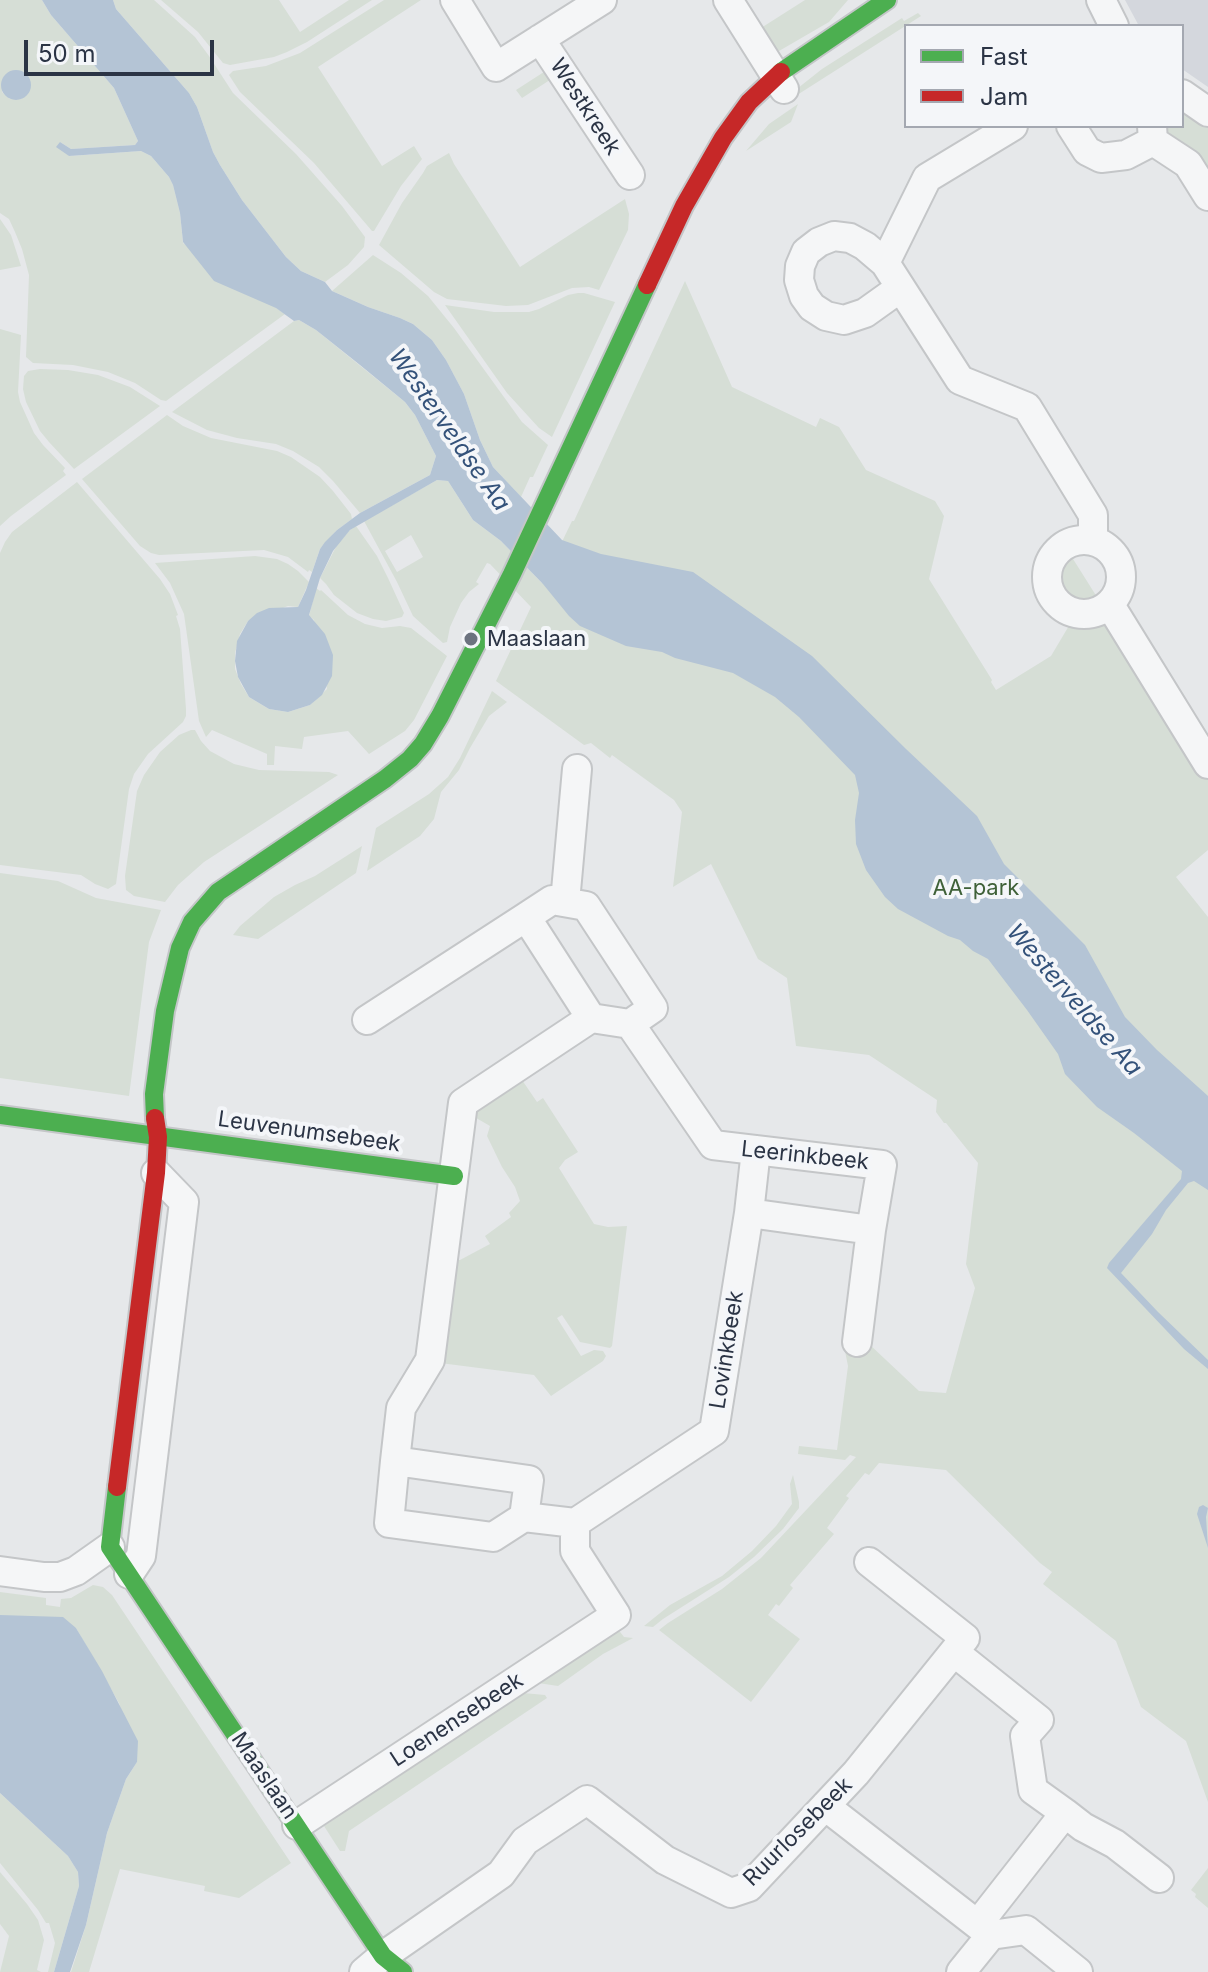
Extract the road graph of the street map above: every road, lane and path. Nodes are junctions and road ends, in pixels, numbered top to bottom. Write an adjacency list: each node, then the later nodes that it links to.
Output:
1 (455, 0): 8 (street, Westkreek)
2 (602, 0): 8 (street, Westkreek)
3 (728, 0): 9 (street)
4 (887, 0): 9 (street)
5 (1101, 0): 7 (street)
6 (883, 24): 9 (street)
7 (1113, 24)
8 (540, 39): 15 (street, Westkreek)
9 (780, 82): 20 (street)
10 (1184, 95): 11 (street)
11 (1208, 112)
12 (1010, 128): 17 (street)
13 (1072, 128): 14 (street)
14 (1153, 134): 16 (street)
15 (630, 175)
16 (1208, 196)
17 (885, 263): 18 (street); 18 (street)
18 (900, 288): 19 (street)
19 (1093, 540): 21 (street); 21 (street)
20 (518, 577): 26 (street); 32 (street)
21 (1110, 605): 22 (street)
22 (1208, 764)
23 (577, 769): 24 (street)
24 (565, 902): 25 (street); 30 (street)
25 (526, 917): 28 (street); 29 (street)
26 (212, 925)
27 (195, 960): 32 (street)
28 (591, 1018): 30 (street); 35 (street)
29 (367, 1020)
30 (630, 1024): 33 (street, Leerinkbeek)
31 (0, 1115): 32 (street, Leuvenumsebeek)
32 (158, 1137): 34 (street); 35 (street, Leuvenumsebeek)
33 (756, 1150): 36 (street, Lovinkbeek); 37 (street, Leerinkbeek)
34 (156, 1173): 42 (street); 45 (street)
35 (454, 1176): 39 (street)
36 (749, 1213): 37 (street); 41 (street, Lovinkbeek)
37 (871, 1230): 38 (street, Leerinkbeek)
38 (857, 1342)
39 (395, 1461): 40 (street); 40 (street)
40 (524, 1517): 41 (street)
41 (575, 1523): 49 (street, Loenensebeek)
42 (110, 1547): 44 (street); 45 (street, Maaslaan)
43 (869, 1562): 46 (street)
44 (0, 1571)
45 (129, 1574): 49 (street, Maaslaan)
46 (954, 1652): 47 (street, Ruurlosebeek); 48 (street)
47 (825, 1806): 51 (street); 52 (street, Ruurlosebeek)
48 (1065, 1813): 50 (street); 51 (street)
49 (297, 1825): 52 (street, Maaslaan)
50 (1159, 1878)
51 (984, 1930): 53 (street); 54 (street)
52 (384, 1967)
53 (961, 1972)
54 (1078, 1972)

